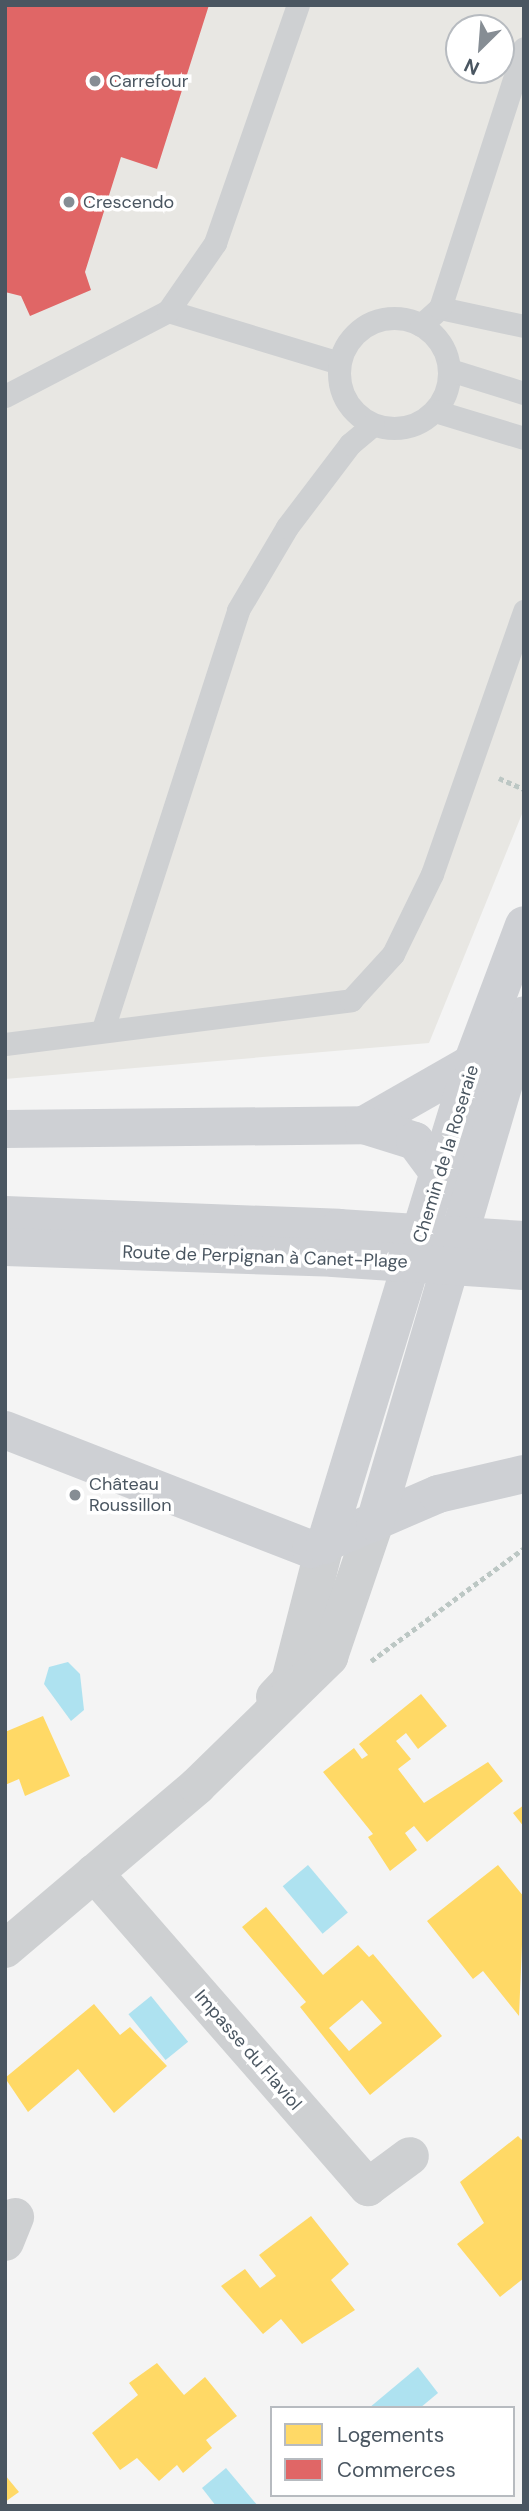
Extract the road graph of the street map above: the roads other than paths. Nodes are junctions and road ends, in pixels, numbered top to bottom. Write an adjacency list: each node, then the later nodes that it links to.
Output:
1 (298, 5): 4 (lane)
2 (524, 48): 3 (lane)
3 (440, 308): 5 (lane); 6 (lane)
4 (168, 311): 7 (lane); 10 (lane)
5 (421, 325): 7 (lane); 8 (lane)
6 (524, 326)
7 (339, 363): 12 (lane)
8 (450, 370): 9 (lane); 11 (lane)
9 (524, 393)
10 (5, 397)
11 (435, 411): 12 (lane); 13 (lane)
12 (373, 425): 16 (lane)
13 (524, 438)
14 (524, 611): 16 (lane)
15 (524, 925): 19 (main road, Chemin de la Roseraie)
16 (103, 1029): 18 (lane)
17 (521, 1033): 19 (main road); 24 (main road, Chemin de la Roseraie)
18 (5, 1044)
19 (473, 1061): 20 (main road); 22 (main road, Chemin de la Roseraie)
20 (363, 1125): 21 (main road); 22 (main road)
21 (5, 1129)
22 (440, 1173): 24 (main road); 29 (main road, Chemin de la Roseraie)
23 (5, 1215): 26 (main road, Route de Perpignan à Canet-Plage)
24 (469, 1216): 30 (main road, Chemin de la Roseraie)
25 (524, 1240): 26 (main road, Route de Perpignan à Canet-Plage, bridge)
26 (336, 1243): 27 (main road, Route de Perpignan à Canet-Plage); 28 (main road, Route de Perpignan à Canet-Plage, bridge)
27 (5, 1247)
28 (524, 1271)
29 (385, 1362): 30 (main road); 35 (main road, Chemin de la Roseraie)
30 (405, 1429): 33 (main road); 34 (main road, Chemin de la Roseraie)
31 (5, 1430): 35 (main road)
32 (524, 1474): 33 (main road)
33 (438, 1494): 34 (main road)
34 (375, 1521): 35 (main road); 36 (street)
35 (325, 1545): 36 (street)
36 (197, 1786): 37 (street)
37 (94, 1872): 38 (street); 39 (street, Impasse du Flaviol)
38 (5, 1949)
39 (410, 2156)

